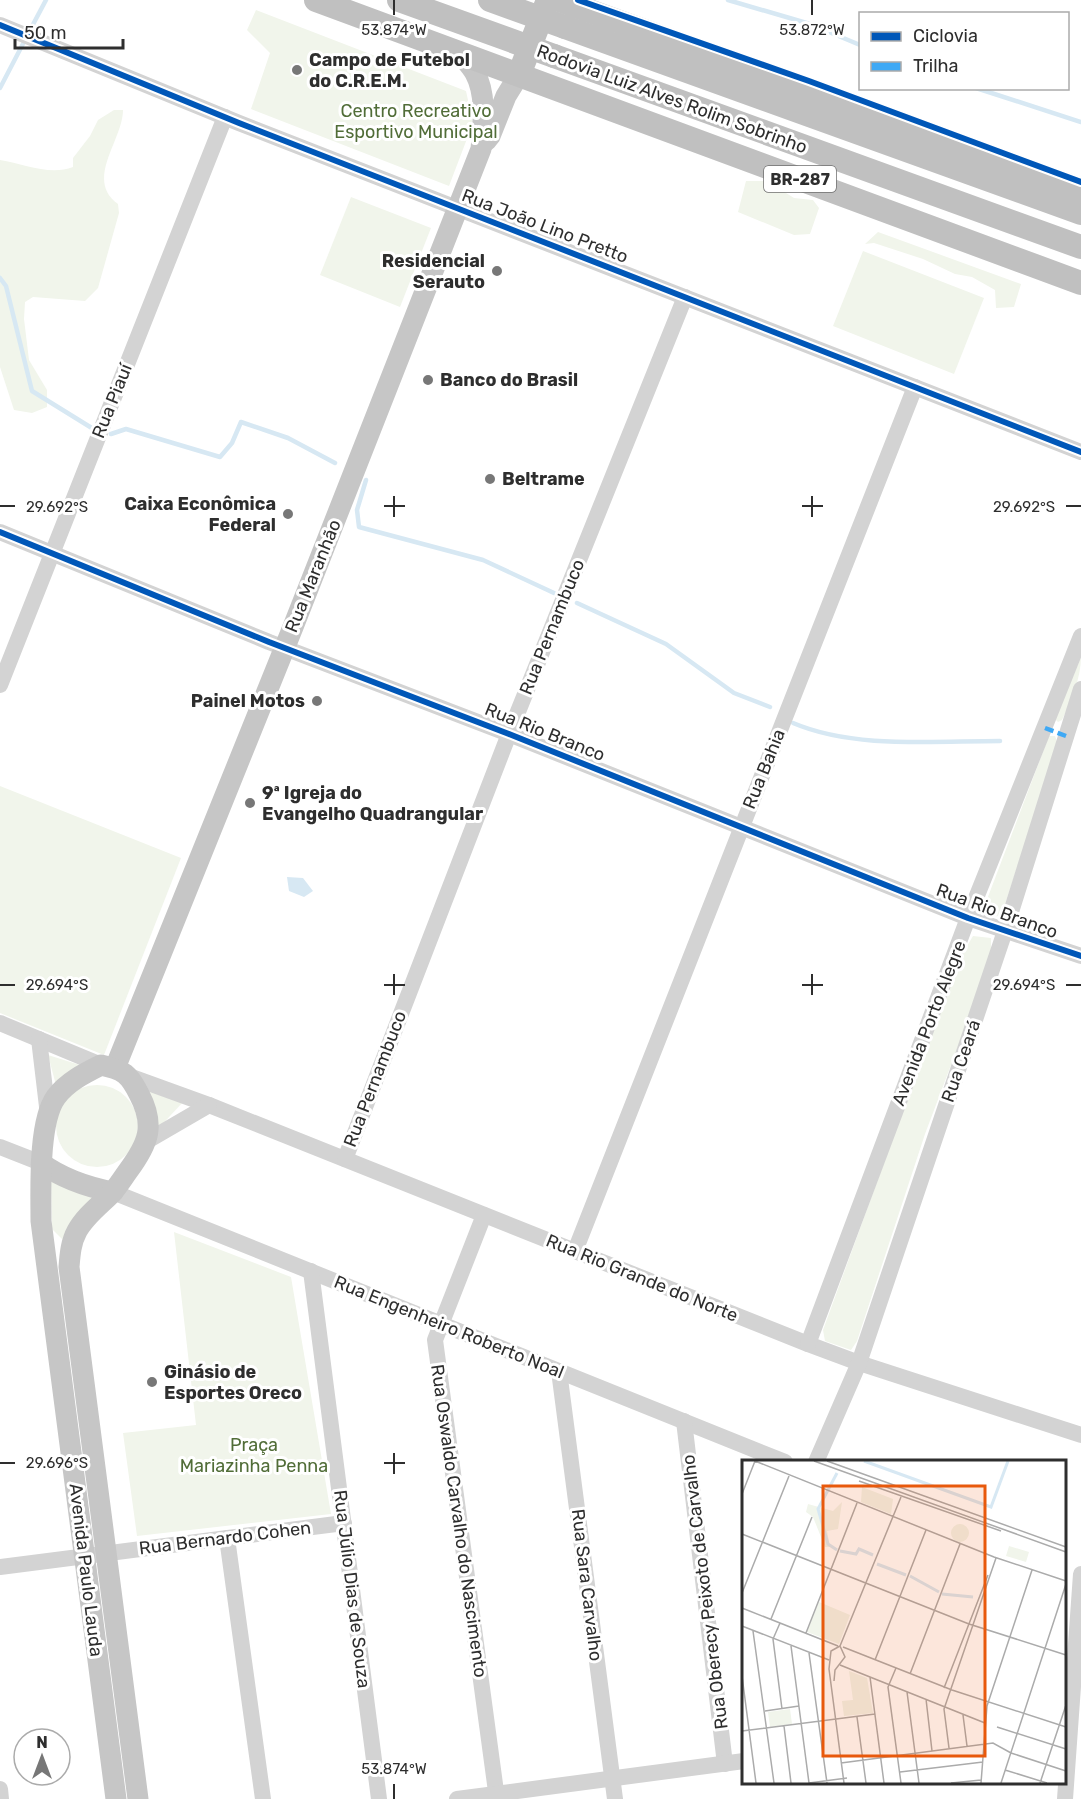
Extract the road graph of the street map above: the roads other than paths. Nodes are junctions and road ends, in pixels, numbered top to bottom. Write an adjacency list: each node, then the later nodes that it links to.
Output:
1 (315, 0): 7 (highway, BR-287)
2 (399, 0): 14 (highway, Rodovia Luiz Alves Rolim Sobrinho / BR-287, bridge)
3 (490, 0): 13 (highway, Rodovia Luiz Alves Rolim Sobrinho, bridge)
4 (548, 0): 8 (highway)
5 (559, 0): 11 (highway)
6 (0, 25): 9 (street, Rua João Lino Pretto)
7 (460, 54): 8 (highway, BR-287); 10 (main road, Rua Maranhão)
8 (519, 75): 10 (main road, Rua Maranhão); 15 (highway, BR-287)
9 (225, 117): 12 (street, Rua João Lino Pretto); 20 (street, Rua Piauí)
10 (480, 149): 12 (main road, Rua Maranhão)
11 (1081, 190)
12 (458, 208): 16 (street, Rua João Lino Pretto); 22 (main road, Rua Maranhão)
13 (1081, 213)
14 (1081, 247)
15 (1081, 283)
16 (685, 297): 17 (street, Rua João Lino Pretto); 25 (street, Rua Pernambuco)
17 (915, 387): 18 (street, Rua João Lino Pretto); 26 (street, Rua Bahia)
18 (1081, 452)
19 (0, 532): 20 (street, Rua Rio Branco)
20 (52, 553): 22 (street, Rua Rio Branco); 23 (street, Rua Piauí)
21 (1081, 636): 27 (street, Avenida Porto Alegre)
22 (284, 648): 25 (street, Rua Rio Branco); 32 (main road, Rua Maranhão)
23 (0, 685)
24 (1081, 689): 28 (street, Rua Ceará)
25 (509, 734): 26 (street, Rua Rio Branco); 37 (street, Rua Pernambuco)
26 (741, 827): 27 (street, Rua Rio Branco); 41 (street, Rua Bahia)
27 (968, 918): 28 (street, Rua Rio Branco); 44 (street, Avenida Porto Alegre)
28 (1005, 931): 29 (street, Rua Rio Branco); 45 (street, Rua Ceará)
29 (1081, 956)
30 (0, 1023): 31 (street, Rua Rio Grande do Norte)
31 (39, 1038): 32 (street, Rua Rio Grande do Norte); 34 (street)
32 (115, 1070): 33 (street, Rua Rio Grande do Norte); 34 (main road); 35 (main road)
33 (209, 1106): 35 (street); 37 (street, Rua Rio Grande do Norte)
34 (48, 1116): 38 (main road)
35 (147, 1141): 39 (main road)
36 (0, 1147): 38 (street)
37 (345, 1159): 40 (street, Rua Rio Grande do Norte)
38 (41, 1163): 39 (main road); 54 (main road, Avenida Paulo Lauda)
39 (113, 1192): 42 (street, Rua Engenheiro Roberto Noal); 53 (main road, Avenida Paulo Lauda)
40 (484, 1215): 41 (street, Rua Rio Grande do Norte); 43 (street, Rua Oswaldo Carvalho do Nascimento)
41 (575, 1251): 44 (street, Rua Rio Grande do Norte)
42 (311, 1272): 43 (street, Rua Engenheiro Roberto Noal); 51 (street, Rua Júlio Dias de Souza)
43 (441, 1324): 46 (street, Rua Engenheiro Roberto Noal); 64 (street, Rua Oswaldo Carvalho do Nascimento)
44 (808, 1344): 45 (street, Rua Rio Grande do Norte)
45 (859, 1363): 48 (street, Rua Rio Grande do Norte); 50 (street, Rua Ceará)
46 (559, 1371): 47 (street, Rua Engenheiro Roberto Noal); 62 (street, Rua Sara Carvalho)
47 (684, 1421): 49 (street, Rua Engenheiro Roberto Noal); 61 (street, Rua Oberecy Peixoto de Carvalho)
48 (1081, 1435)
49 (782, 1460)
50 (816, 1460)
51 (344, 1523): 52 (street, Rua Bernardo Cohen); 69 (street, Rua Júlio Dias de Souza)
52 (227, 1538): 53 (street, Rua Bernardo Cohen); 68 (street)
53 (106, 1553): 54 (street, Rua Bernardo Cohen); 67 (main road, Avenida Paulo Lauda)
54 (84, 1556): 55 (street); 66 (main road, Avenida Paulo Lauda)
55 (0, 1567)
56 (1066, 1574): 58 (street)
57 (1081, 1574): 58 (street)
58 (1081, 1580): 59 (street)
59 (1072, 1718): 72 (street)
60 (742, 1761): 61 (street)
61 (725, 1764): 62 (street)
62 (612, 1778): 64 (street); 71 (street, Rua Sara Carvalho)
63 (0, 1789): 65 (street)
64 (497, 1796): 70 (street)
65 (1, 1799)
66 (116, 1799)
67 (138, 1799)
68 (263, 1799)
69 (379, 1799)
70 (457, 1799)
71 (615, 1799)
72 (1065, 1799)

